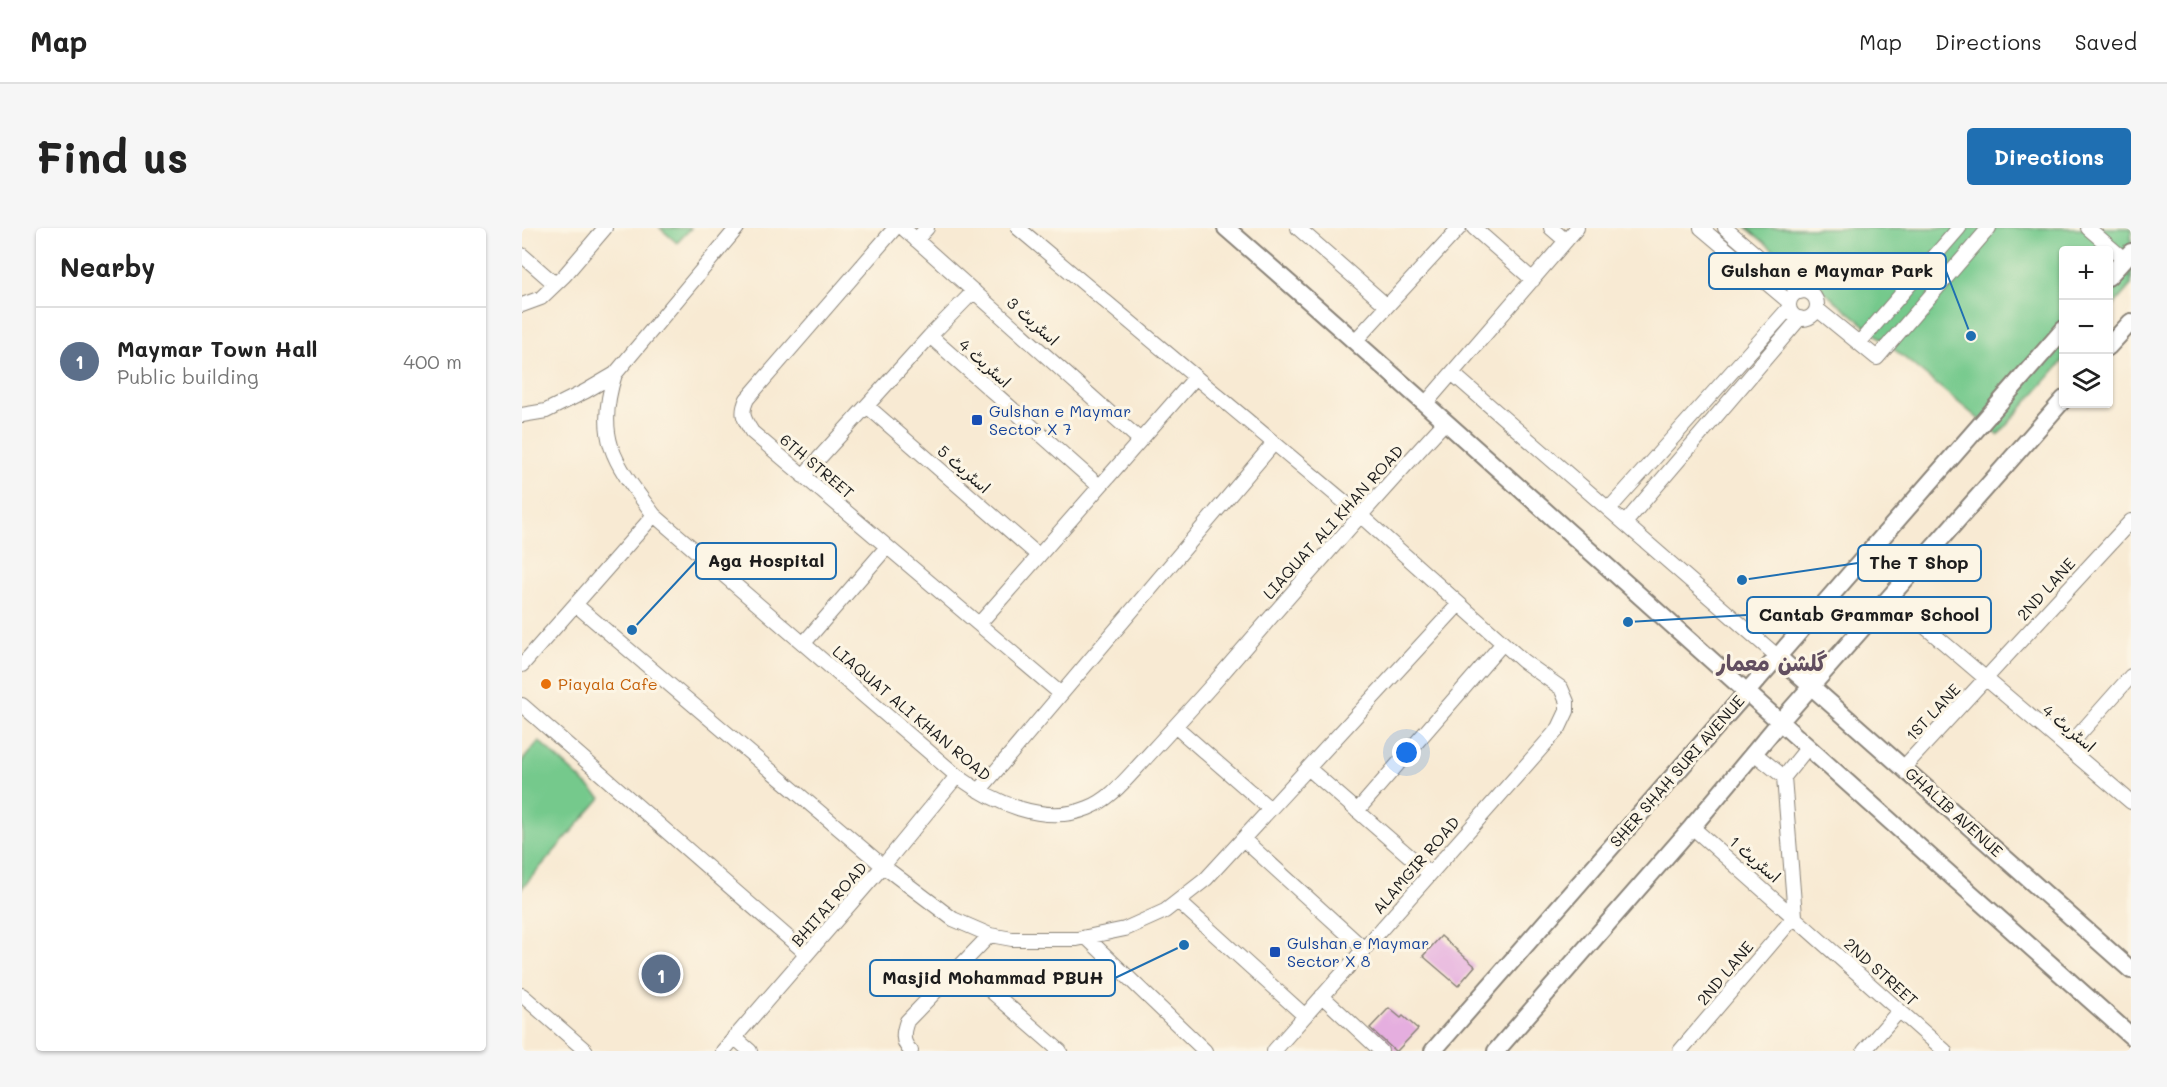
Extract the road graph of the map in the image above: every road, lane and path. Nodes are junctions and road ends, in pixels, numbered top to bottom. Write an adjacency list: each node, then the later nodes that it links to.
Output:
1 (605, 228): 24 (street)
2 (737, 228): 39 (street, LIAQUAT ALI KHAN ROAD)
3 (895, 228): 48 (street, 6TH STREET)
4 (903, 228): 18 (street, اسٹریٹ 3)
5 (927, 228): 18 (street)
6 (1018, 228): 40 (street)
7 (1226, 228): 35 (street)
8 (1298, 228): 29 (street)
9 (1459, 228): 29 (street)
10 (1474, 228): 23 (street)
11 (1551, 228): 19 (street)
12 (1578, 228): 19 (street)
13 (1701, 228): 28 (street)
14 (1725, 228): 26 (street)
15 (1959, 228): 37 (street)
16 (1989, 228): 37 (street)
17 (2088, 228): 21 (street)
18 (916, 240): 25 (street, اسٹریٹ 3)
19 (1566, 242): 23 (street)
20 (522, 255): 24 (street)
21 (2128, 255): 22 (street)
22 (2113, 272)
23 (1533, 280): 38 (street)
24 (555, 284): 27 (street)
25 (974, 291): 34 (street); 46 (street, اسٹریٹ 3)
26 (1800, 292): 28 (street); 30 (street)
27 (522, 304)
28 (1790, 305): 31 (street); 50 (street)
29 (1387, 306): 35 (street)
30 (1817, 309): 31 (street); 37 (street)
31 (1800, 318): 54 (street)
32 (2131, 322): 36 (street)
33 (2059, 335): 64 (street, SHER SHAH SURI AVENUE)
34 (930, 336): 42 (street); 49 (street, اسٹریٹ 4)
35 (1355, 341): 41 (street)
36 (2113, 342)
37 (1859, 343)
38 (1452, 373): 41 (street); 50 (street)
39 (615, 374): 44 (street); 51 (street, LIAQUAT ALI KHAN ROAD)
40 (1195, 378): 46 (street); 47 (street)
41 (1426, 403): 45 (street)
42 (867, 405): 48 (street); 56 (street, اسٹریٹ 5)
43 (2059, 405): 57 (street)
44 (522, 415)
45 (1445, 422): 52 (street, LIAQUAT ALI KHAN ROAD); 69 (street)
46 (1140, 440): 49 (street)
47 (1274, 443): 52 (street); 70 (street)
48 (803, 476): 55 (street, 6TH STREET)
49 (1099, 486): 56 (street)
50 (1609, 509): 54 (street)
51 (654, 515): 59 (street); 61 (street, LIAQUAT ALI KHAN ROAD)
52 (1360, 515): 58 (street); 73 (street, LIAQUAT ALI KHAN ROAD)
53 (2131, 521): 67 (street, 2ND LANE)
54 (1625, 523): 64 (street)
55 (887, 547): 60 (street, 6TH STREET); 61 (street)
56 (1039, 556): 60 (street)
57 (1890, 597): 67 (street); 68 (street)
58 (1459, 604): 62 (street); 78 (street)
59 (576, 605): 63 (street); 87 (street)
60 (979, 624): 70 (street, 6TH STREET)
61 (804, 643): 79 (street, LIAQUAT ALI KHAN ROAD)
62 (1503, 643): 84 (street); 88 (street, ALAMGIR ROAD)
63 (527, 649): 65 (street)
64 (1777, 656): 68 (street, GHALIB AVENUE); 69 (street, SHER SHAH SURI AVENUE)
65 (522, 665)
66 (2131, 676): 75 (street)
67 (1986, 680): 75 (street, اسٹریٹ 4); 77 (street, 1ST LANE)
68 (1811, 686): 72 (street); 77 (street, GHALIB AVENUE)
69 (1746, 692): 72 (street); 111 (street, SHER SHAH SURI AVENUE)
70 (1061, 694): 81 (street)
71 (522, 705): 94 (street)
72 (1779, 723): 74 (street); 76 (street)
73 (1175, 726): 81 (street, LIAQUAT ALI KHAN ROAD); 83 (street)
74 (1808, 747): 80 (street); 101 (street)
75 (2067, 748): 82 (street, اسٹریٹ 4)
76 (1754, 753): 80 (street); 85 (street)
77 (1904, 767): 96 (street, GHALIB AVENUE)
78 (1308, 768): 83 (street); 84 (street)
79 (957, 776): 81 (street, LIAQUAT ALI KHAN ROAD); 87 (street, BHITAI ROAD)
80 (1784, 777): 90 (street)
81 (979, 791)
82 (2131, 802)
83 (1270, 809): 86 (street)
84 (1357, 811): 88 (street)
85 (1692, 827): 90 (street, اسٹریٹ 1); 112 (street)
86 (1243, 839): 89 (street); 93 (street)
87 (883, 866): 91 (street); 94 (street, BHITAI ROAD)
88 (1430, 874): 93 (street, ALAMGIR ROAD)
89 (1178, 901): 92 (street); 100 (street)
90 (1795, 916): 99 (street, 2ND STREET); 113 (street, 2ND LANE)
91 (990, 935): 92 (street); 95 (street)
92 (1086, 937): 108 (street)
93 (1364, 949): 98 (street, ALAMGIR ROAD)
94 (807, 954): 102 (street, BHITAI ROAD)
95 (961, 964): 106 (street); 107 (street)
96 (2131, 970)
97 (522, 995): 103 (street)
98 (1322, 996): 100 (street, ALAMGIR ROAD); 110 (street)
99 (1899, 1011): 114 (street); 115 (street, 2ND STREET)
100 (1305, 1016): 109 (street, ALAMGIR ROAD)
101 (2131, 1036)
102 (734, 1037): 104 (street, BHITAI ROAD); 105 (street)
103 (586, 1051)
104 (723, 1051)
105 (750, 1051)
106 (911, 1051)
107 (1060, 1051)
108 (1204, 1051)
109 (1274, 1051)
110 (1381, 1051)
111 (1433, 1051)
112 (1496, 1051)
113 (1680, 1051)
114 (1864, 1051)
115 (1945, 1051)

